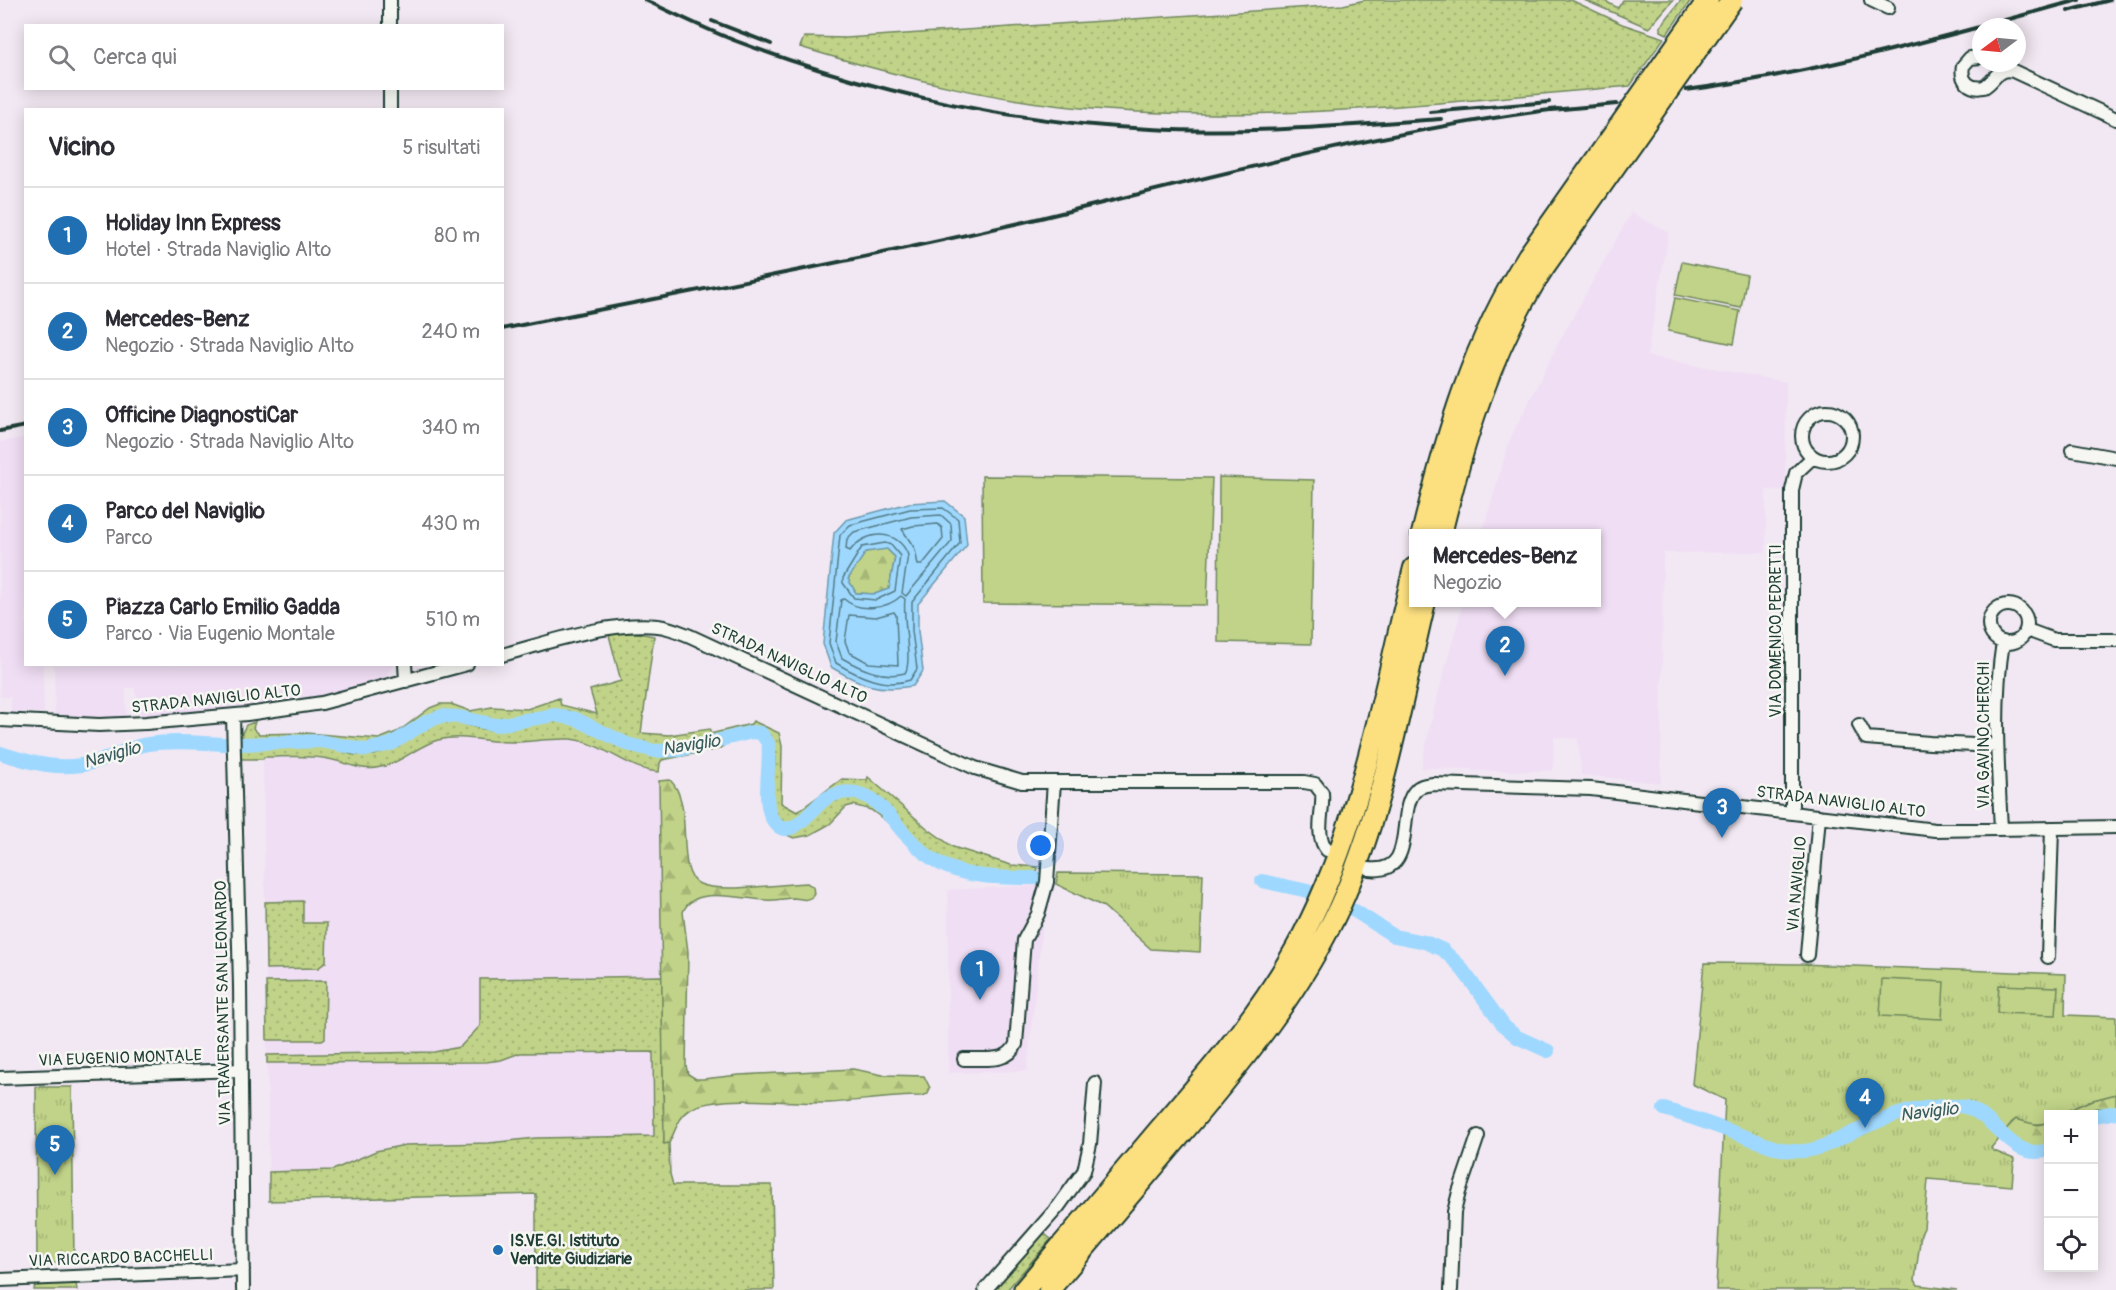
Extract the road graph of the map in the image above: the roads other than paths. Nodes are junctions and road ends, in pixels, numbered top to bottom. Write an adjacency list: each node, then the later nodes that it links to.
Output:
1 (390, 0): 6 (street)
2 (1708, 0): 16 (highway, bridge)
3 (1732, 0): 17 (highway, bridge)
4 (1871, 0): 5 (street)
5 (1888, 8)
6 (390, 24)
7 (1972, 58): 8 (street)
8 (1999, 72)
9 (2016, 72): 12 (street)
10 (390, 90): 11 (street)
11 (390, 108)
12 (2116, 119)
13 (2072, 450): 15 (street)
14 (1813, 457): 14 (street); 32 (street, VIA DOMENICO PEDRETTI)
15 (2116, 458)
16 (1423, 529)
17 (1443, 529)
18 (1409, 584): 47 (highway)
19 (1424, 607): 46 (highway)
20 (2026, 630): 21 (street); 22 (street); 22 (street)
21 (2116, 640)
22 (2002, 642): 30 (street, VIA GAVINO CHERCHI)
23 (504, 654): 31 (street, STRADA NAVIGLIO ALTO)
24 (405, 666): 26 (street)
25 (460, 666): 26 (street, STRADA NAVIGLIO ALTO)
26 (406, 681): 27 (street, STRADA NAVIGLIO ALTO)
27 (233, 716): 28 (street, STRADA NAVIGLIO ALTO); 42 (street, VIA TRAVERSANTE SAN LEONARDO)
28 (0, 720)
29 (1859, 725): 30 (street)
30 (1997, 746): 36 (street, VIA GAVINO CHERCHI)
31 (1054, 782): 37 (street, STRADA NAVIGLIO ALTO); 41 (street)
32 (1792, 813): 33 (street, STRADA NAVIGLIO ALTO); 38 (street, STRADA NAVIGLIO ALTO)
33 (1819, 816): 36 (street, STRADA NAVIGLIO ALTO); 39 (street, VIA NAVIGLIO)
34 (2116, 826): 35 (street, STRADA NAVIGLIO ALTO)
35 (2052, 828): 36 (street, STRADA NAVIGLIO ALTO); 40 (street)
36 (2001, 829)
37 (1327, 850)
38 (1370, 869)
39 (1807, 955)
40 (2048, 957)
41 (964, 1059)
42 (240, 1070): 43 (street, VIA EUGENIO MONTALE); 48 (street, VIA TRAVERSANTE SAN LEONARDO)
43 (0, 1078)
44 (1095, 1083): 51 (street)
45 (1478, 1136): 56 (street)
46 (1142, 1181): 54 (highway); 55 (highway)
47 (1070, 1236): 52 (highway); 53 (highway)
48 (243, 1270): 49 (street, VIA RICCARDO BACCHELLI); 50 (street, VIA TRAVERSANTE SAN LEONARDO)
49 (0, 1280)
50 (243, 1290)
51 (985, 1290)
52 (1015, 1290)
53 (1024, 1290)
54 (1049, 1290)
55 (1062, 1290)
56 (1451, 1290)

